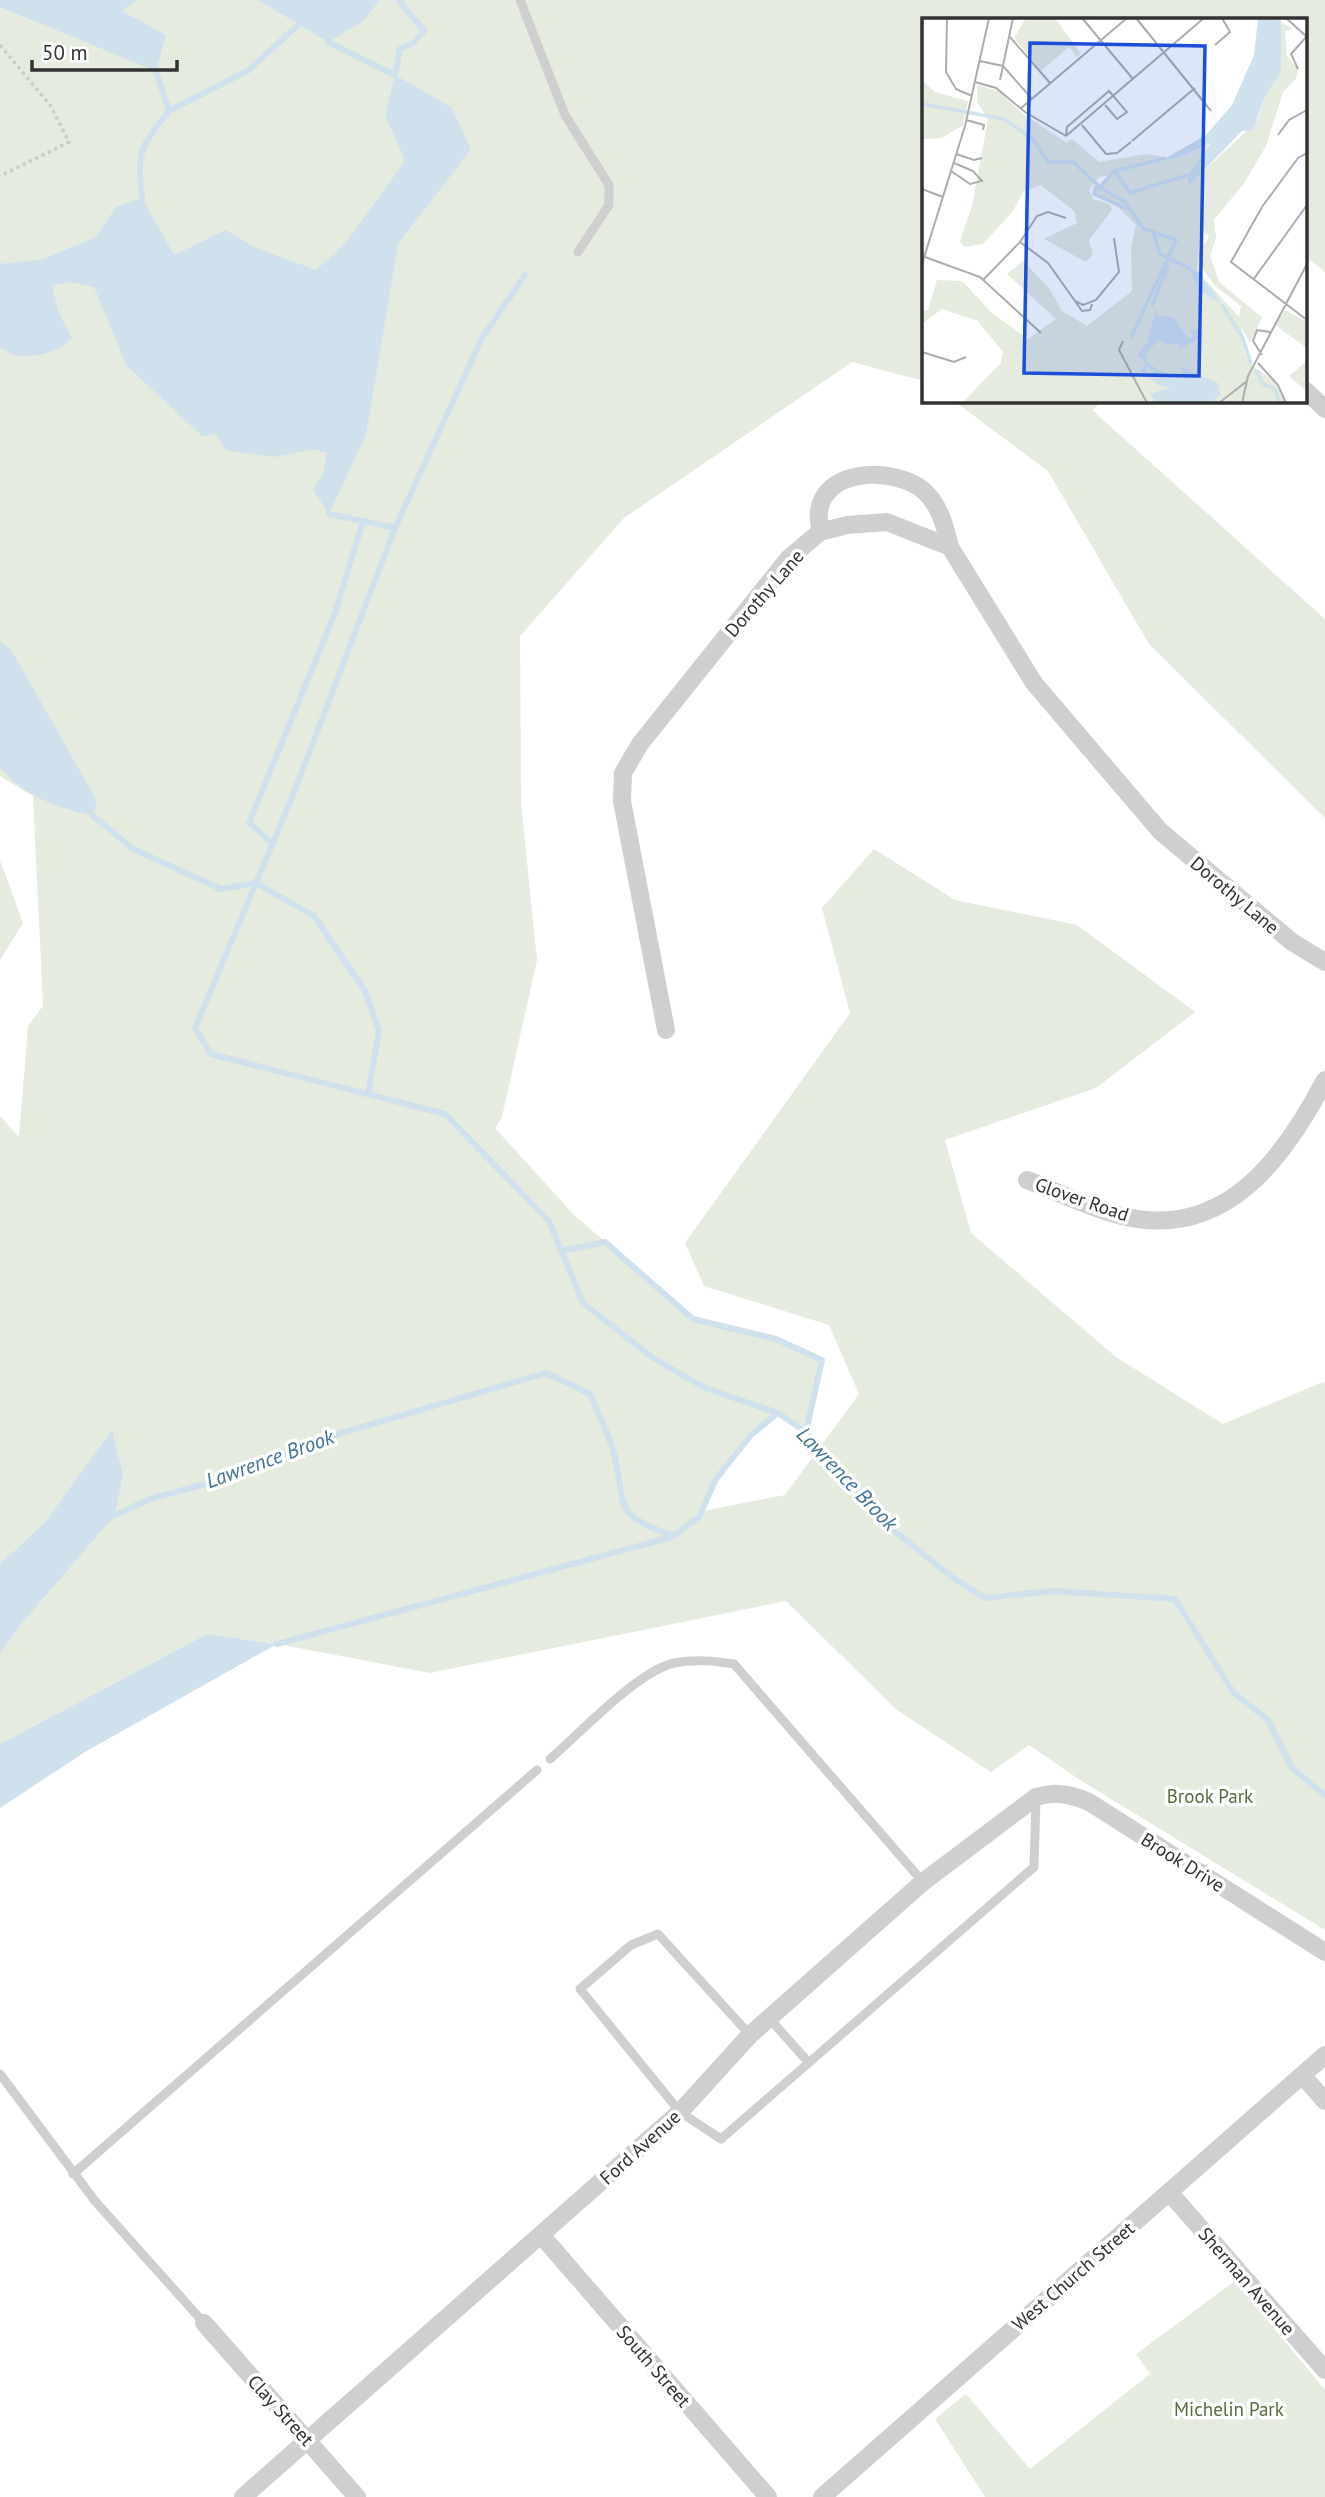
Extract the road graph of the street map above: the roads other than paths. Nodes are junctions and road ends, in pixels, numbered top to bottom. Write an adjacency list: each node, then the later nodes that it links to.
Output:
1 (520, 0): 2 (lane)
2 (578, 252)
3 (1308, 393): 4 (street)
4 (1325, 409)
5 (820, 532): 6 (street, Dorothy Lane); 6 (street); 8 (street, Dorothy Lane)
6 (950, 547): 7 (street, Dorothy Lane)
7 (1325, 962)
8 (666, 1030)
9 (1325, 1080): 10 (street, Glover Road)
10 (1027, 1180)
11 (550, 1759): 14 (lane)
12 (537, 1770): 24 (lane)
13 (1036, 1797): 14 (street, Ford Avenue); 15 (street, Brook Drive); 19 (lane)
14 (923, 1882): 16 (street, Ford Avenue)
15 (1325, 1952)
16 (769, 2018): 17 (street, Ford Avenue); 19 (lane)
17 (750, 2035): 23 (street, Ford Avenue); 23 (lane)
18 (1325, 2055): 21 (street, West Church Street)
19 (809, 2063): 23 (lane)
20 (0, 2074): 24 (lane)
21 (1302, 2075): 22 (street); 25 (street, West Church Street)
22 (1325, 2101)
23 (680, 2112): 26 (street, Ford Avenue)
24 (73, 2174): 27 (lane)
25 (1169, 2192): 28 (street, Sherman Avenue); 33 (street, West Church Street)
26 (541, 2235): 29 (street, Ford Avenue); 32 (street, South Street)
27 (204, 2323): 29 (street, Clay Street)
28 (1325, 2370)
29 (308, 2440): 30 (street, Ford Avenue); 31 (street, Clay Street)
30 (243, 2497)
31 (357, 2497)
32 (768, 2497)
33 (822, 2497)

